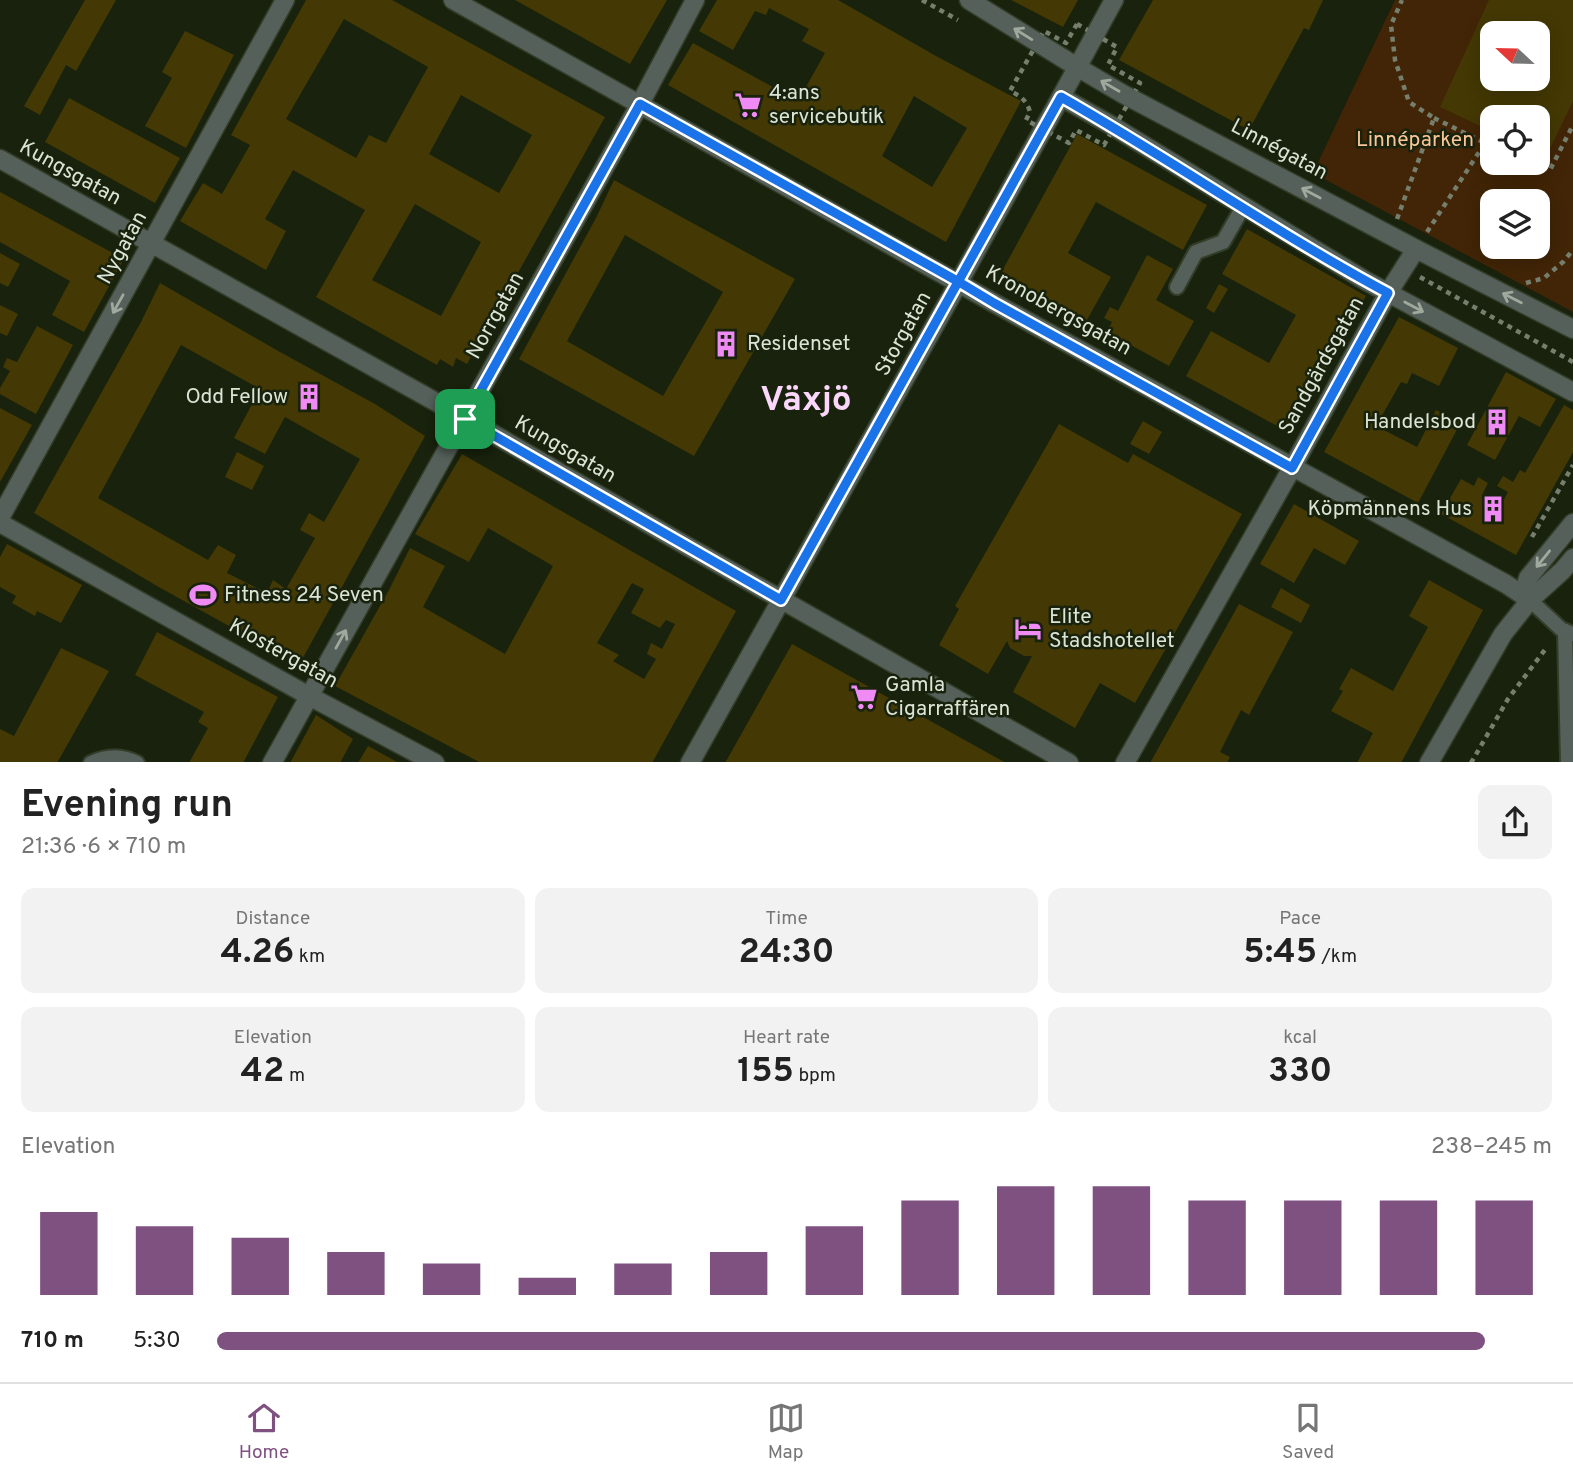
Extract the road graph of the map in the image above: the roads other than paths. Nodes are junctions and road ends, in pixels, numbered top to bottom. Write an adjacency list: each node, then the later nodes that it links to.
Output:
1 (285, 0): 11 (street, Nygatan)
2 (453, 0): 8 (street, Kronobergsgatan)
3 (695, 0): 8 (street, Norrgatan)
4 (969, 0): 6 (street, Linnégatan, one-way to 4)
5 (1114, 0): 6 (street, Storgatan)
6 (1077, 67): 7 (street, Storgatan); 12 (street, Linnégatan, one-way to 6)
7 (1061, 97): 10 (street); 13 (street, Storgatan)
8 (640, 104): 13 (street, Kronobergsgatan); 18 (street, Norrgatan)
9 (0, 159): 11 (street, Kungsgatan)
10 (1243, 207): 14 (lane); 15 (street)
11 (151, 244): 18 (street, Kungsgatan); 20 (street, Nygatan, one-way to 20)
12 (1416, 249): 15 (street, Sandgärdsgatan); 16 (street, Linnégatan, one-way to 12)
13 (959, 282): 19 (street, Kronobergsgatan); 24 (street, Storgatan)
14 (1177, 287)
15 (1388, 293): 17 (street, one-way to 17); 19 (street, Sandgärdsgatan)
16 (1573, 329)
17 (1573, 392)
18 (465, 419): 24 (street, Kungsgatan); 27 (street, Norrgatan, one-way to 18)
19 (1292, 468): 25 (street, Kronobergsgatan); 34 (street, Sandgärdsgatan)
20 (0, 518)
21 (0, 523): 27 (street, Klostergatan)
22 (1573, 523): 25 (street, one-way to 25)
23 (1573, 558): 25 (street)
24 (781, 600): 32 (street, Storgatan); 33 (street, Kungsgatan)
25 (1530, 600): 26 (lane); 35 (street)
26 (1568, 634): 36 (lane)
27 (309, 695): 30 (street, Norrgatan); 31 (street, Klostergatan)
28 (91, 762): 29 (lane)
29 (137, 762)
30 (272, 762)
31 (435, 762)
32 (690, 762)
33 (1069, 762)
34 (1125, 762)
35 (1429, 762)
36 (1568, 762)

